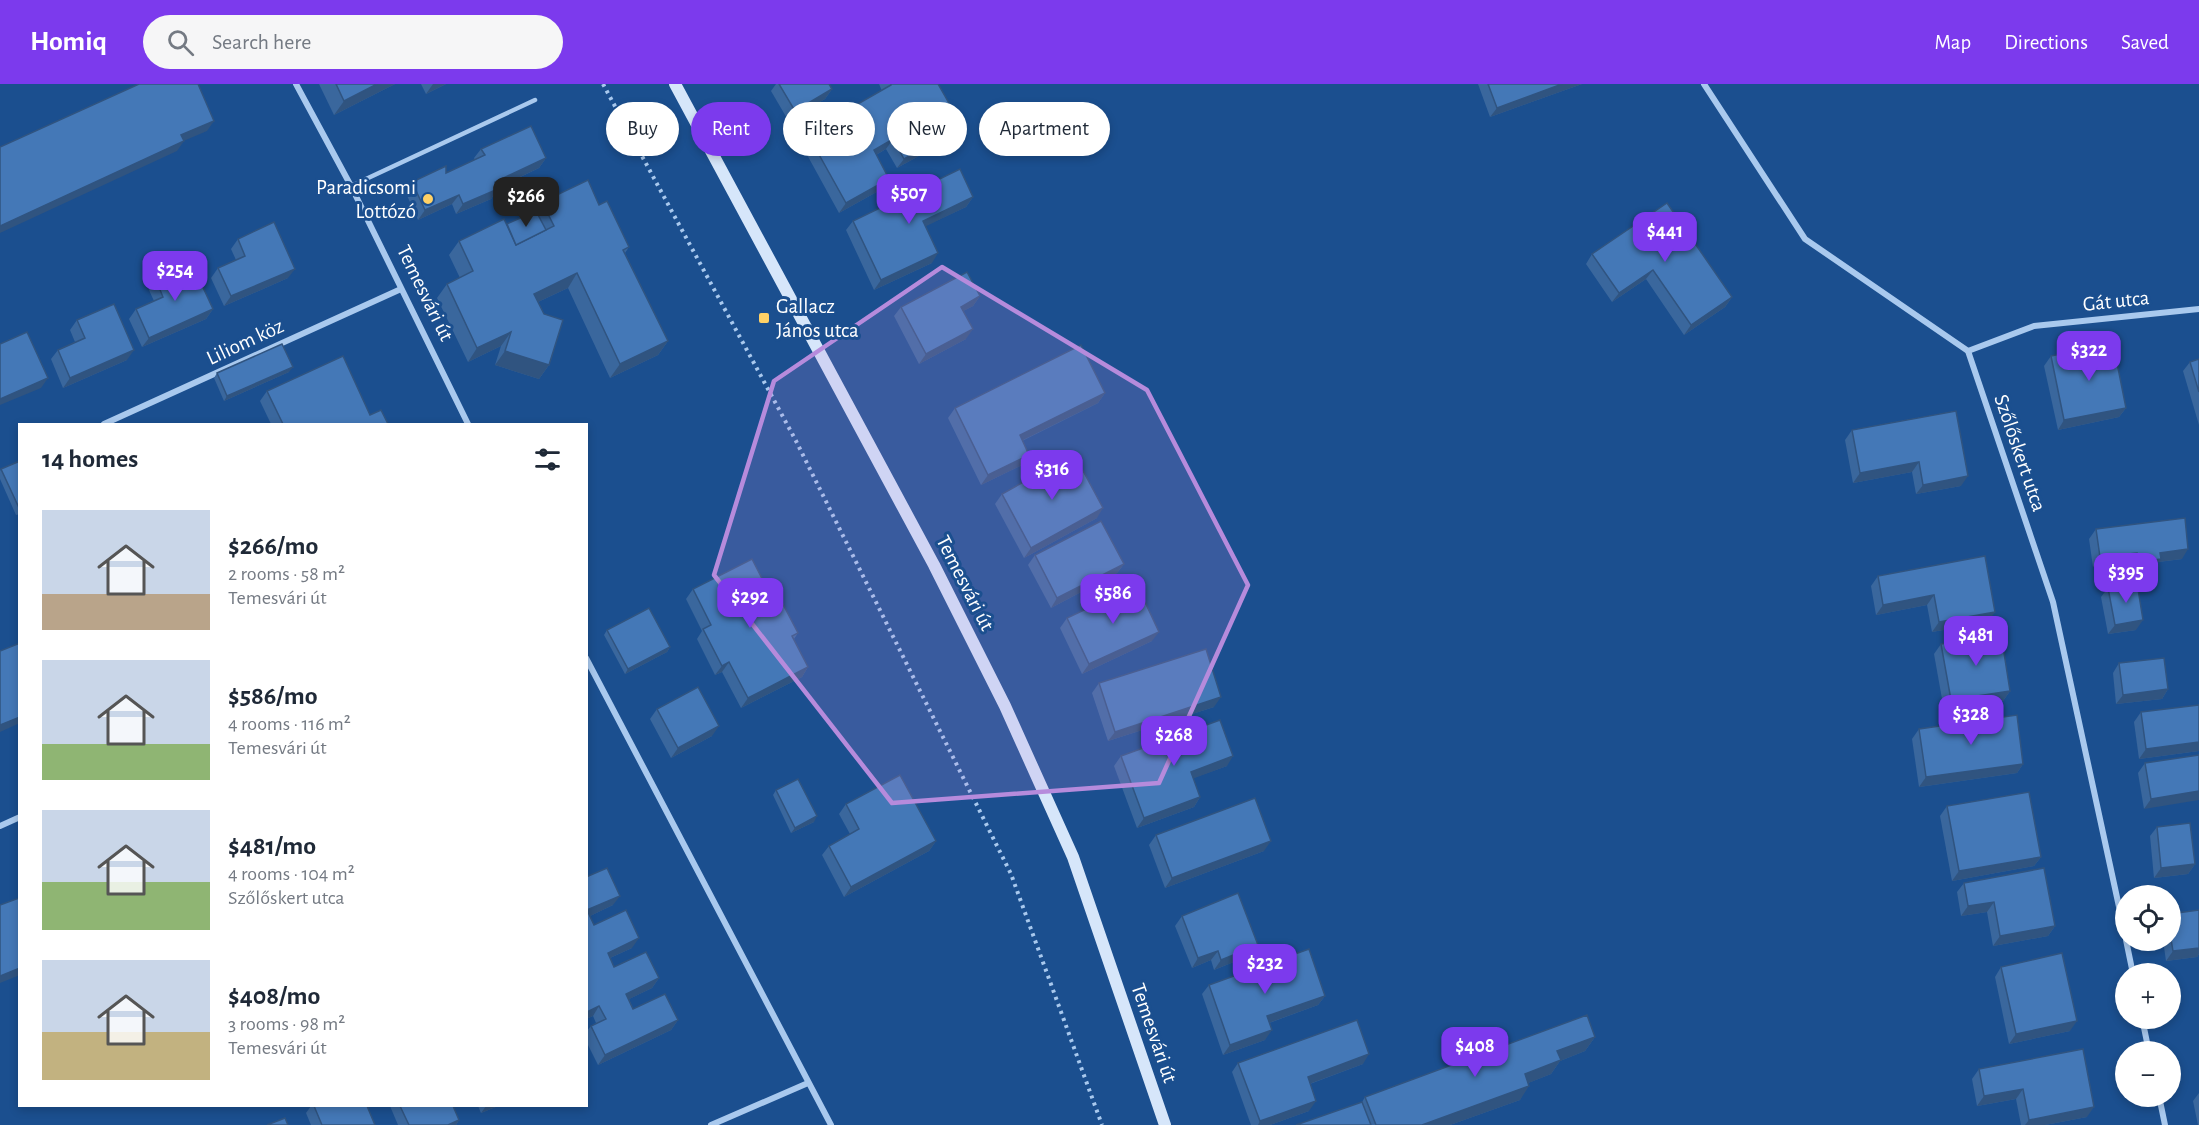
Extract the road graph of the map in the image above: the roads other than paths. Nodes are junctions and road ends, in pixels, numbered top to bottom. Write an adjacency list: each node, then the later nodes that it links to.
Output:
1 (296, 84): 5 (street, Temesvári út)
2 (675, 84): 19 (street, Temesvári út)
3 (1704, 84): 8 (street)
4 (535, 100): 5 (lane)
5 (351, 186): 6 (street, Temesvári út)
6 (400, 289): 9 (street, Liliom köz); 10 (street, Temesvári út)
7 (2199, 309): 8 (street, Gát utca)
8 (1968, 351): 14 (street, Szőlőskert utca)
9 (106, 423)
10 (467, 423)
11 (588, 662): 15 (street)
12 (18, 818): 13 (street)
13 (0, 826)
14 (2115, 889)
15 (808, 1083): 17 (street); 18 (street)
16 (2161, 1107): 20 (street)
17 (711, 1125)
18 (831, 1125)
19 (1165, 1125)
20 (2165, 1125)

